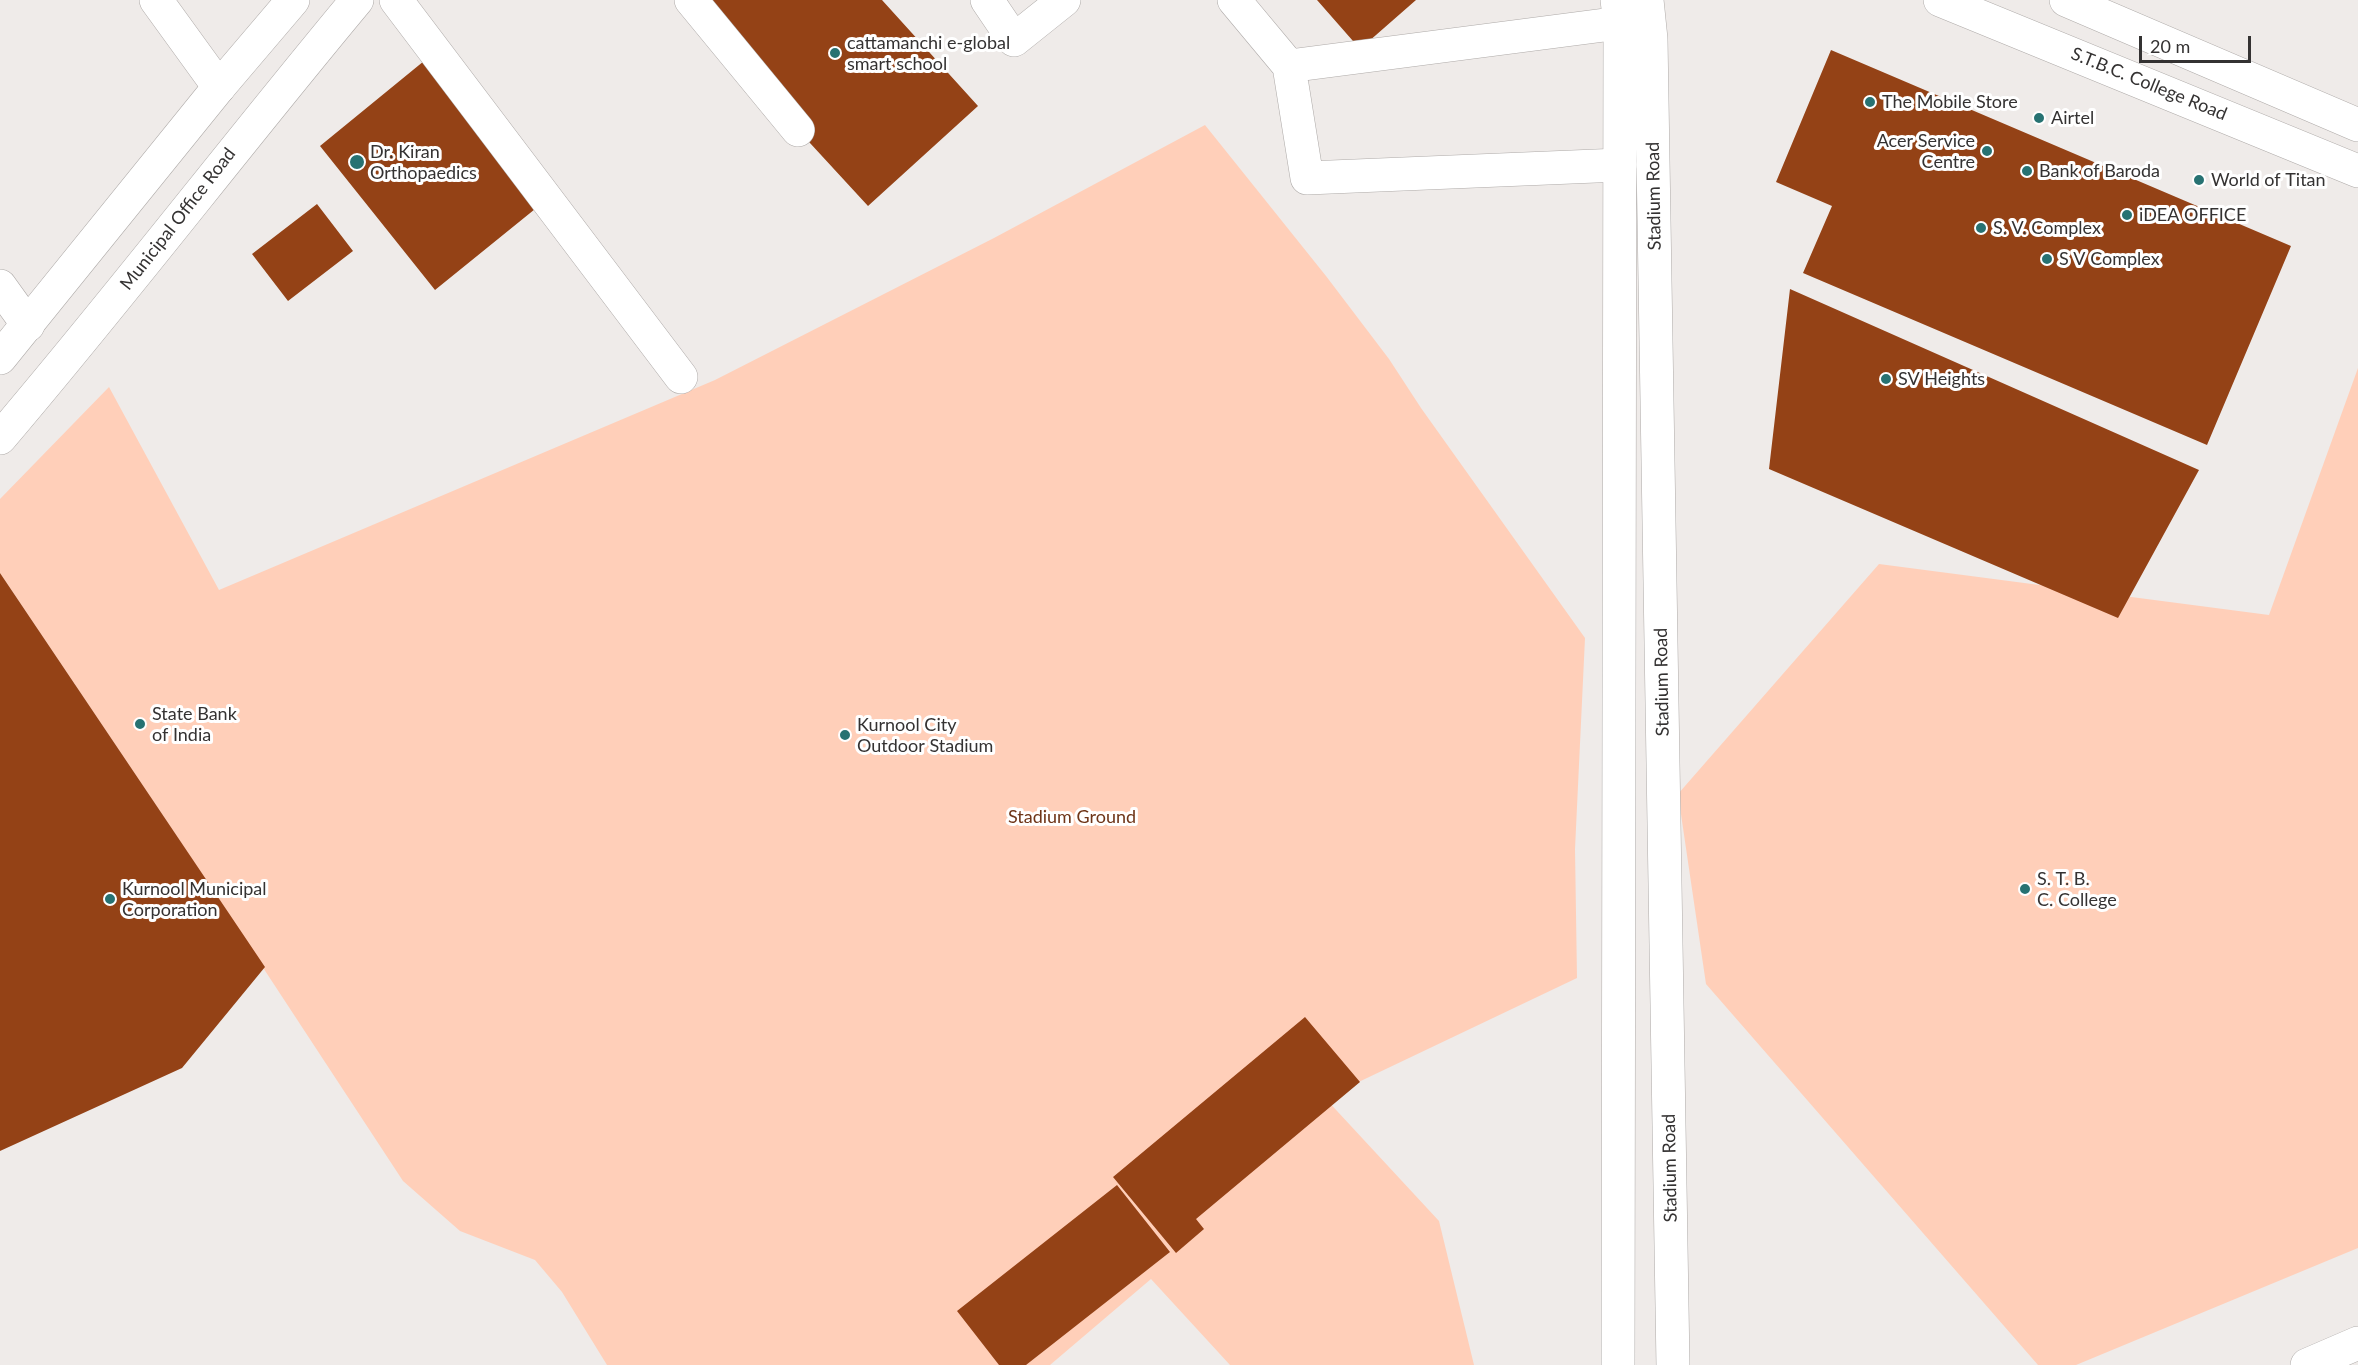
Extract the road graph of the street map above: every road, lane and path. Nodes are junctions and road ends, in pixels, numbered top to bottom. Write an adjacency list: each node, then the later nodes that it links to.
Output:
1 (156, 0): 14 (street)
2 (293, 0): 14 (street)
3 (357, 0): 23 (street, Municipal Office Road)
4 (396, 0): 22 (street)
5 (691, 0): 16 (street)
6 (987, 0): 7 (street)
7 (1064, 0)
8 (1234, 0): 13 (street)
9 (1647, 0): 26 (street, Stadium Road)
10 (1940, 0): 18 (street, S.T.B.C. College Road)
11 (2066, 0): 15 (street)
12 (1619, 11): 13 (street); 17 (street, Stadium Road)
13 (1289, 66): 17 (street)
14 (219, 87): 20 (street)
15 (2358, 125)
16 (798, 130)
17 (1620, 165): 25 (street, Stadium Road)
18 (2358, 171)
19 (0, 286): 20 (street)
20 (28, 325): 21 (street)
21 (0, 358)
22 (681, 377)
23 (0, 438)
24 (2358, 1344): 27 (street)
25 (1618, 1365)
26 (1673, 1365)
27 (2307, 1365)

